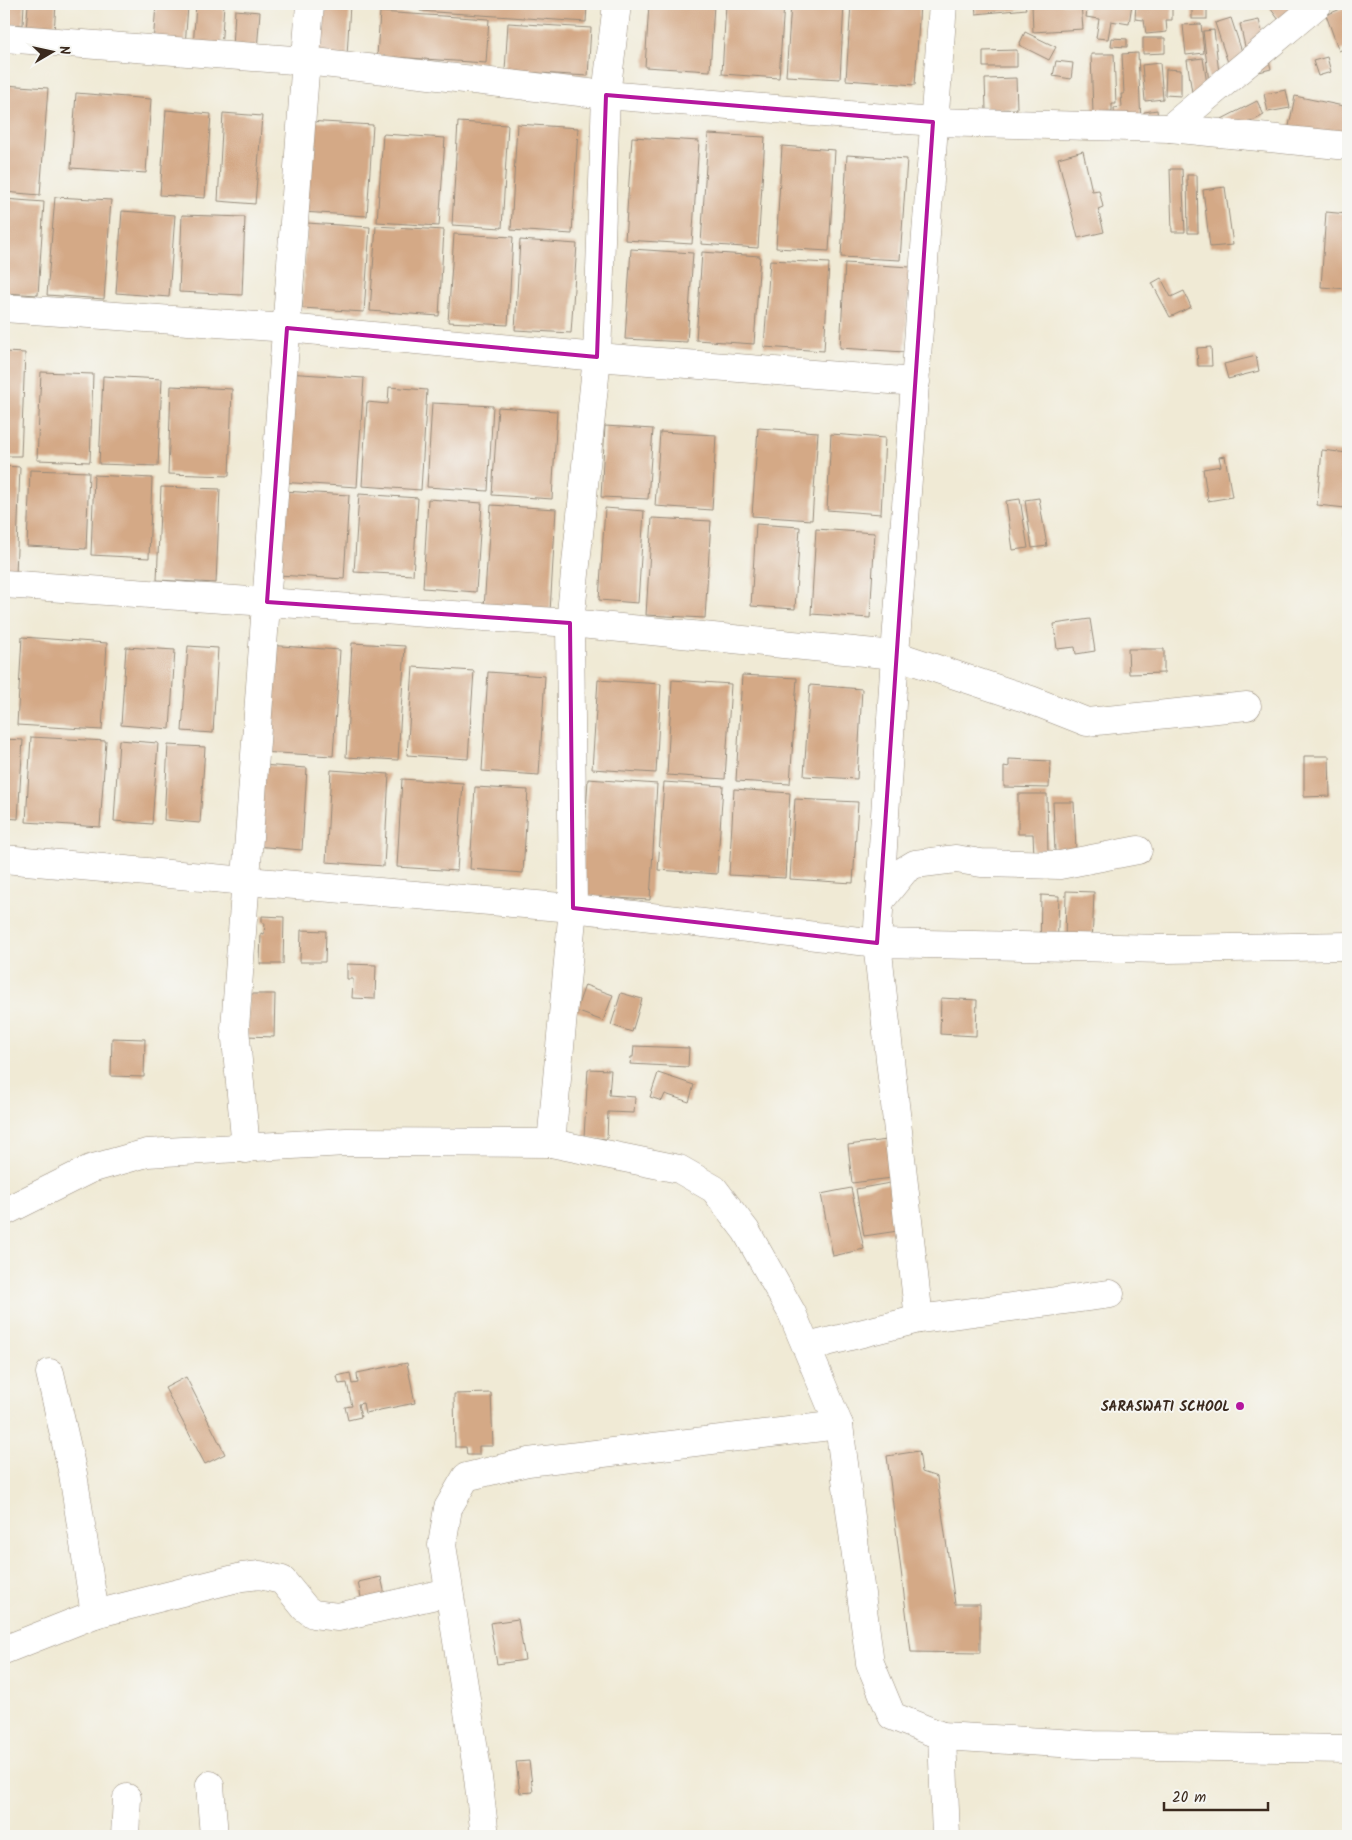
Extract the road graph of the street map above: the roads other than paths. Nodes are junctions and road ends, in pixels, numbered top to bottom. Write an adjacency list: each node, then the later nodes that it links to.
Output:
1 (310, 4): 6 (street)
2 (618, 4): 7 (street)
3 (943, 4): 8 (street)
4 (1318, 4): 9 (street)
5 (4, 38): 6 (street)
6 (306, 61): 7 (street); 12 (street)
7 (606, 95): 8 (street); 13 (street)
8 (933, 122): 9 (street); 14 (street)
9 (1170, 128): 10 (street)
10 (1348, 146)
11 (4, 308): 12 (street)
12 (287, 328): 13 (street); 16 (street)
13 (597, 357): 14 (street); 17 (street)
14 (916, 382): 18 (street)
15 (4, 584): 16 (street)
16 (266, 602): 17 (street); 22 (street)
17 (570, 623): 18 (street); 24 (street)
18 (895, 655): 19 (street); 23 (street)
19 (1247, 706)
20 (1138, 850): 23 (street)
21 (4, 859): 22 (street)
22 (246, 881): 24 (street); 28 (street)
23 (880, 901): 25 (street)
24 (573, 908): 25 (street); 27 (street)
25 (877, 943): 26 (street); 31 (street)
26 (1348, 946)
27 (551, 1143): 28 (street); 32 (street)
28 (246, 1149): 29 (street)
29 (8, 1202)
30 (1110, 1294): 31 (street)
31 (919, 1319): 32 (street)
32 (806, 1347): 34 (street)
33 (50, 1373): 36 (street)
34 (839, 1425): 35 (street); 38 (street)
35 (449, 1592): 36 (street); 44 (street)
36 (95, 1614): 37 (street)
37 (4, 1650)
38 (942, 1736): 39 (street); 45 (street)
39 (1348, 1749)
40 (210, 1785): 43 (street)
41 (127, 1798): 42 (street)
42 (124, 1836)
43 (214, 1836)
44 (485, 1836)
45 (946, 1836)

